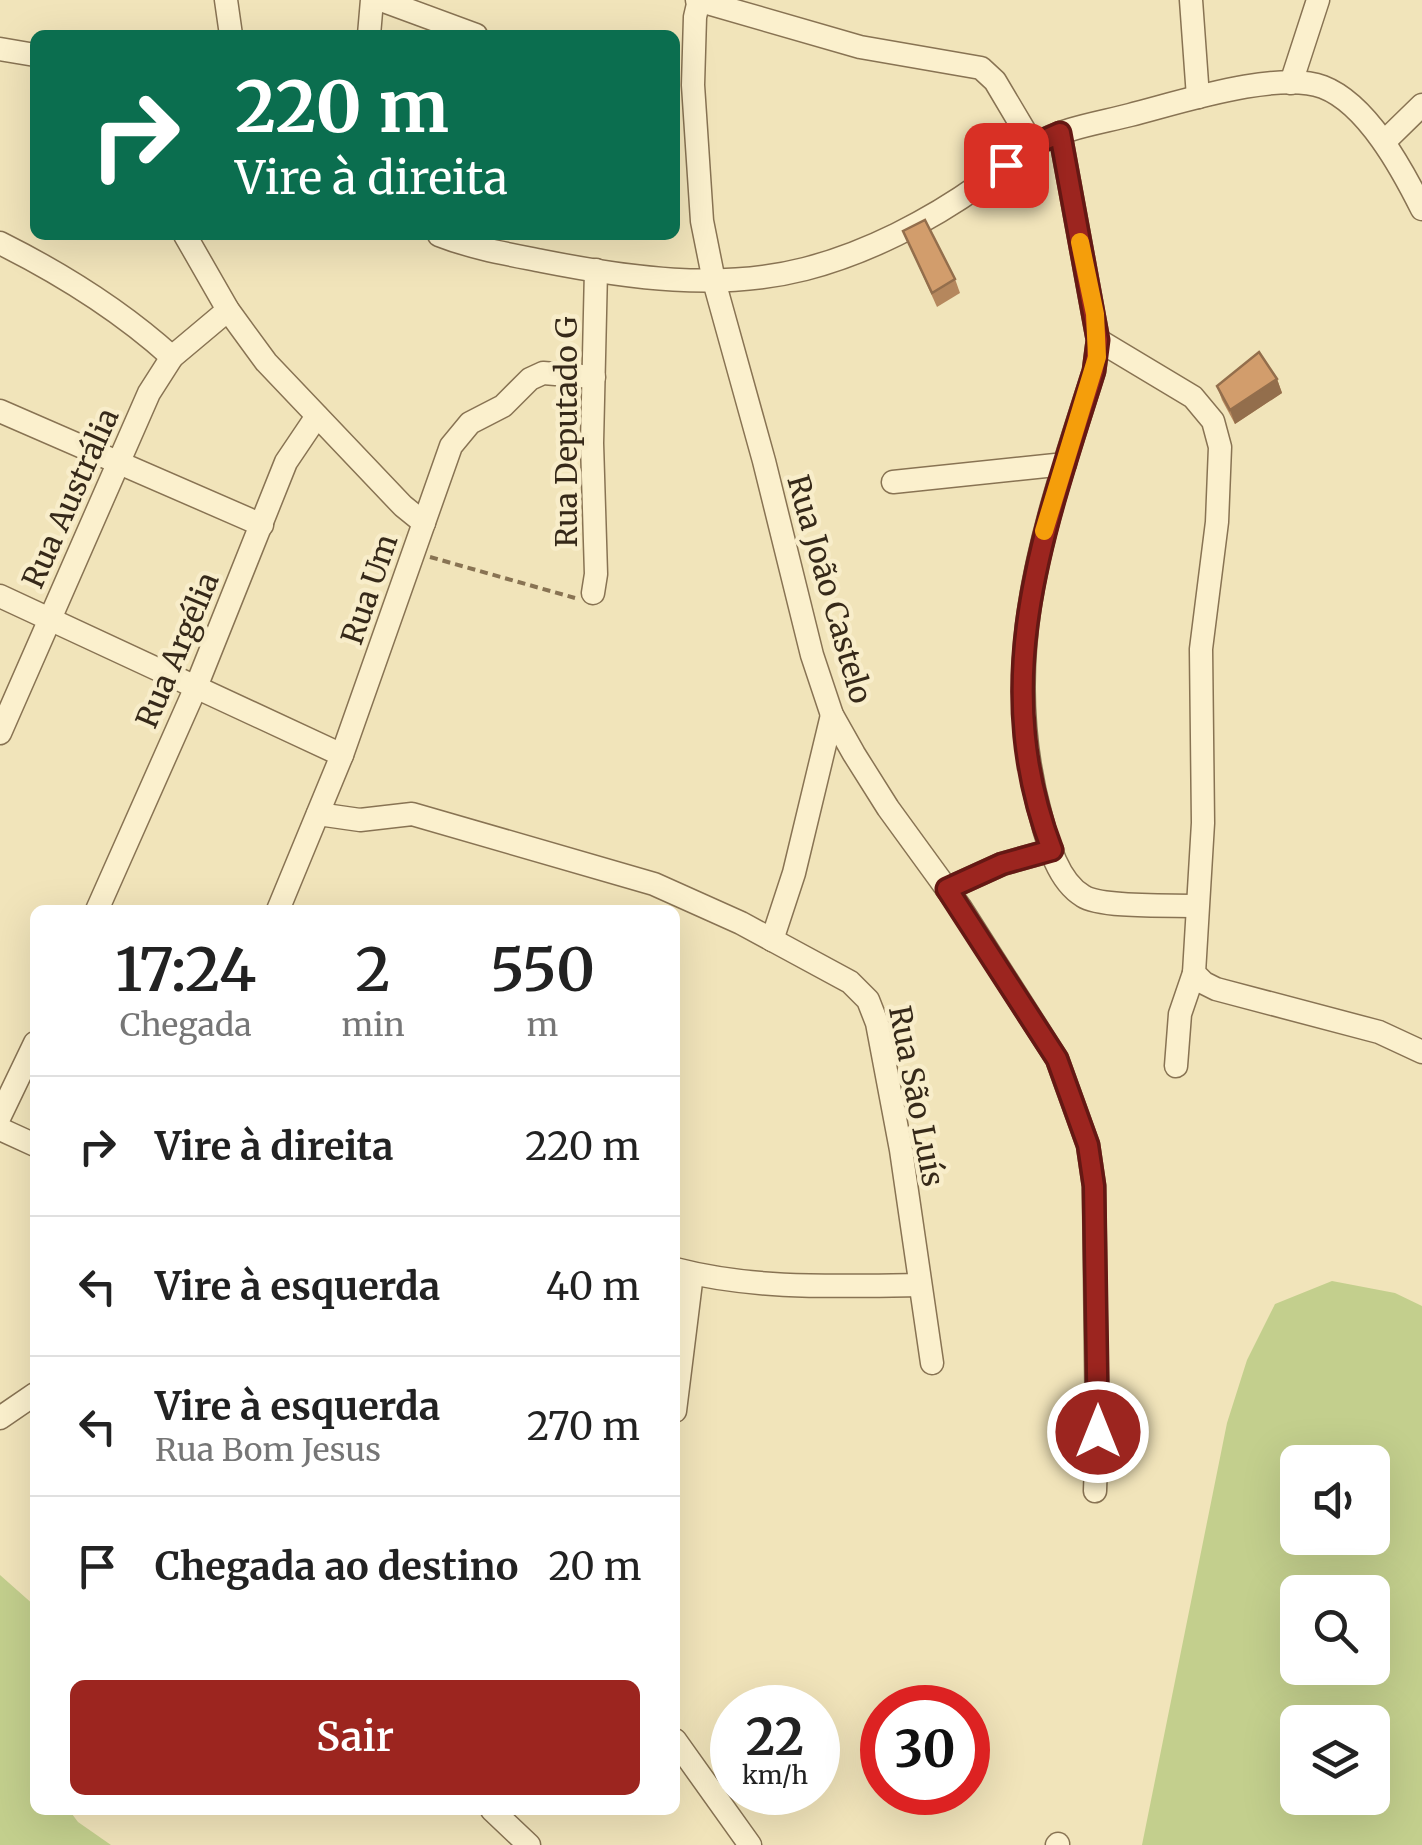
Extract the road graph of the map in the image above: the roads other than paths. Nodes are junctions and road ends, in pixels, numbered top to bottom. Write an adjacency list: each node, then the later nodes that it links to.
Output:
1 (226, 0): 7 (street)
2 (372, 0): 8 (street)
3 (381, 0): 9 (street)
4 (698, 0): 15 (street, Rua João Castelo); 18 (street)
5 (1191, 0): 13 (street)
6 (1318, 0): 12 (street)
7 (229, 30)
8 (369, 30)
9 (462, 30)
10 (0, 49): 11 (street)
11 (30, 54)
12 (1291, 83): 13 (street); 17 (street)
13 (1198, 97): 16 (street)
14 (1422, 105): 17 (street)
15 (684, 108): 24 (street, Rua João Castelo)
16 (1060, 133): 18 (street); 26 (street)
17 (1384, 142): 19 (street)
18 (1033, 145): 24 (street)
19 (1418, 195)
20 (188, 240): 25 (street)
21 (455, 240): 23 (street)
22 (0, 243): 27 (street)
23 (596, 270): 24 (street); 28 (street, Rua Deputado G)
24 (714, 282): 40 (street, Rua João Castelo)
25 (228, 310): 27 (street, Rua Austrália); 30 (street)
26 (1098, 340): 32 (street); 49 (street)
27 (172, 357): 31 (street, Rua Austrália)
28 (594, 377): 34 (street, Rua Um); 36 (street, Rua Deputado G)
29 (0, 412): 31 (street)
30 (317, 416): 34 (street); 35 (street, Rua Argélia)
31 (117, 464): 35 (street); 38 (street, Rua Austrália)
32 (1065, 464): 33 (street); 44 (street)
33 (892, 482)
34 (424, 523): 42 (street, Rua Um)
35 (262, 525): 39 (street, Rua Argélia)
36 (594, 593)
37 (0, 596): 38 (street)
38 (50, 619): 39 (street); 41 (street, Rua Austrália)
39 (196, 687): 42 (street); 47 (street, Rua Argélia)
40 (832, 715): 45 (street, Rua João Castelo); 50 (street)
41 (0, 733)
42 (342, 755): 43 (street, Rua Um)
43 (318, 814): 46 (street, Rua São Luís); 48 (street, Rua Um)
44 (1052, 850): 45 (street); 49 (street)
45 (947, 889): 64 (street, Rua João Castelo)
46 (674, 902): 50 (street, Rua São Luís)
47 (98, 905)
48 (280, 905)
49 (1196, 906): 51 (street)
50 (772, 940): 59 (street, Rua São Luís)
51 (1194, 973): 52 (street); 54 (street)
52 (1422, 1052)
53 (30, 1053): 55 (street)
54 (1176, 1066)
55 (0, 1116)
56 (0, 1129): 57 (street)
57 (30, 1143)
58 (683, 1271): 59 (street); 60 (street)
59 (919, 1284): 61 (street, Rua São Luís)
60 (680, 1324)
61 (932, 1363)
62 (30, 1397): 63 (street)
63 (0, 1418)
64 (1095, 1490)
65 (680, 1747): 68 (street)
66 (497, 1815): 67 (street)
67 (528, 1845)
68 (750, 1845)

